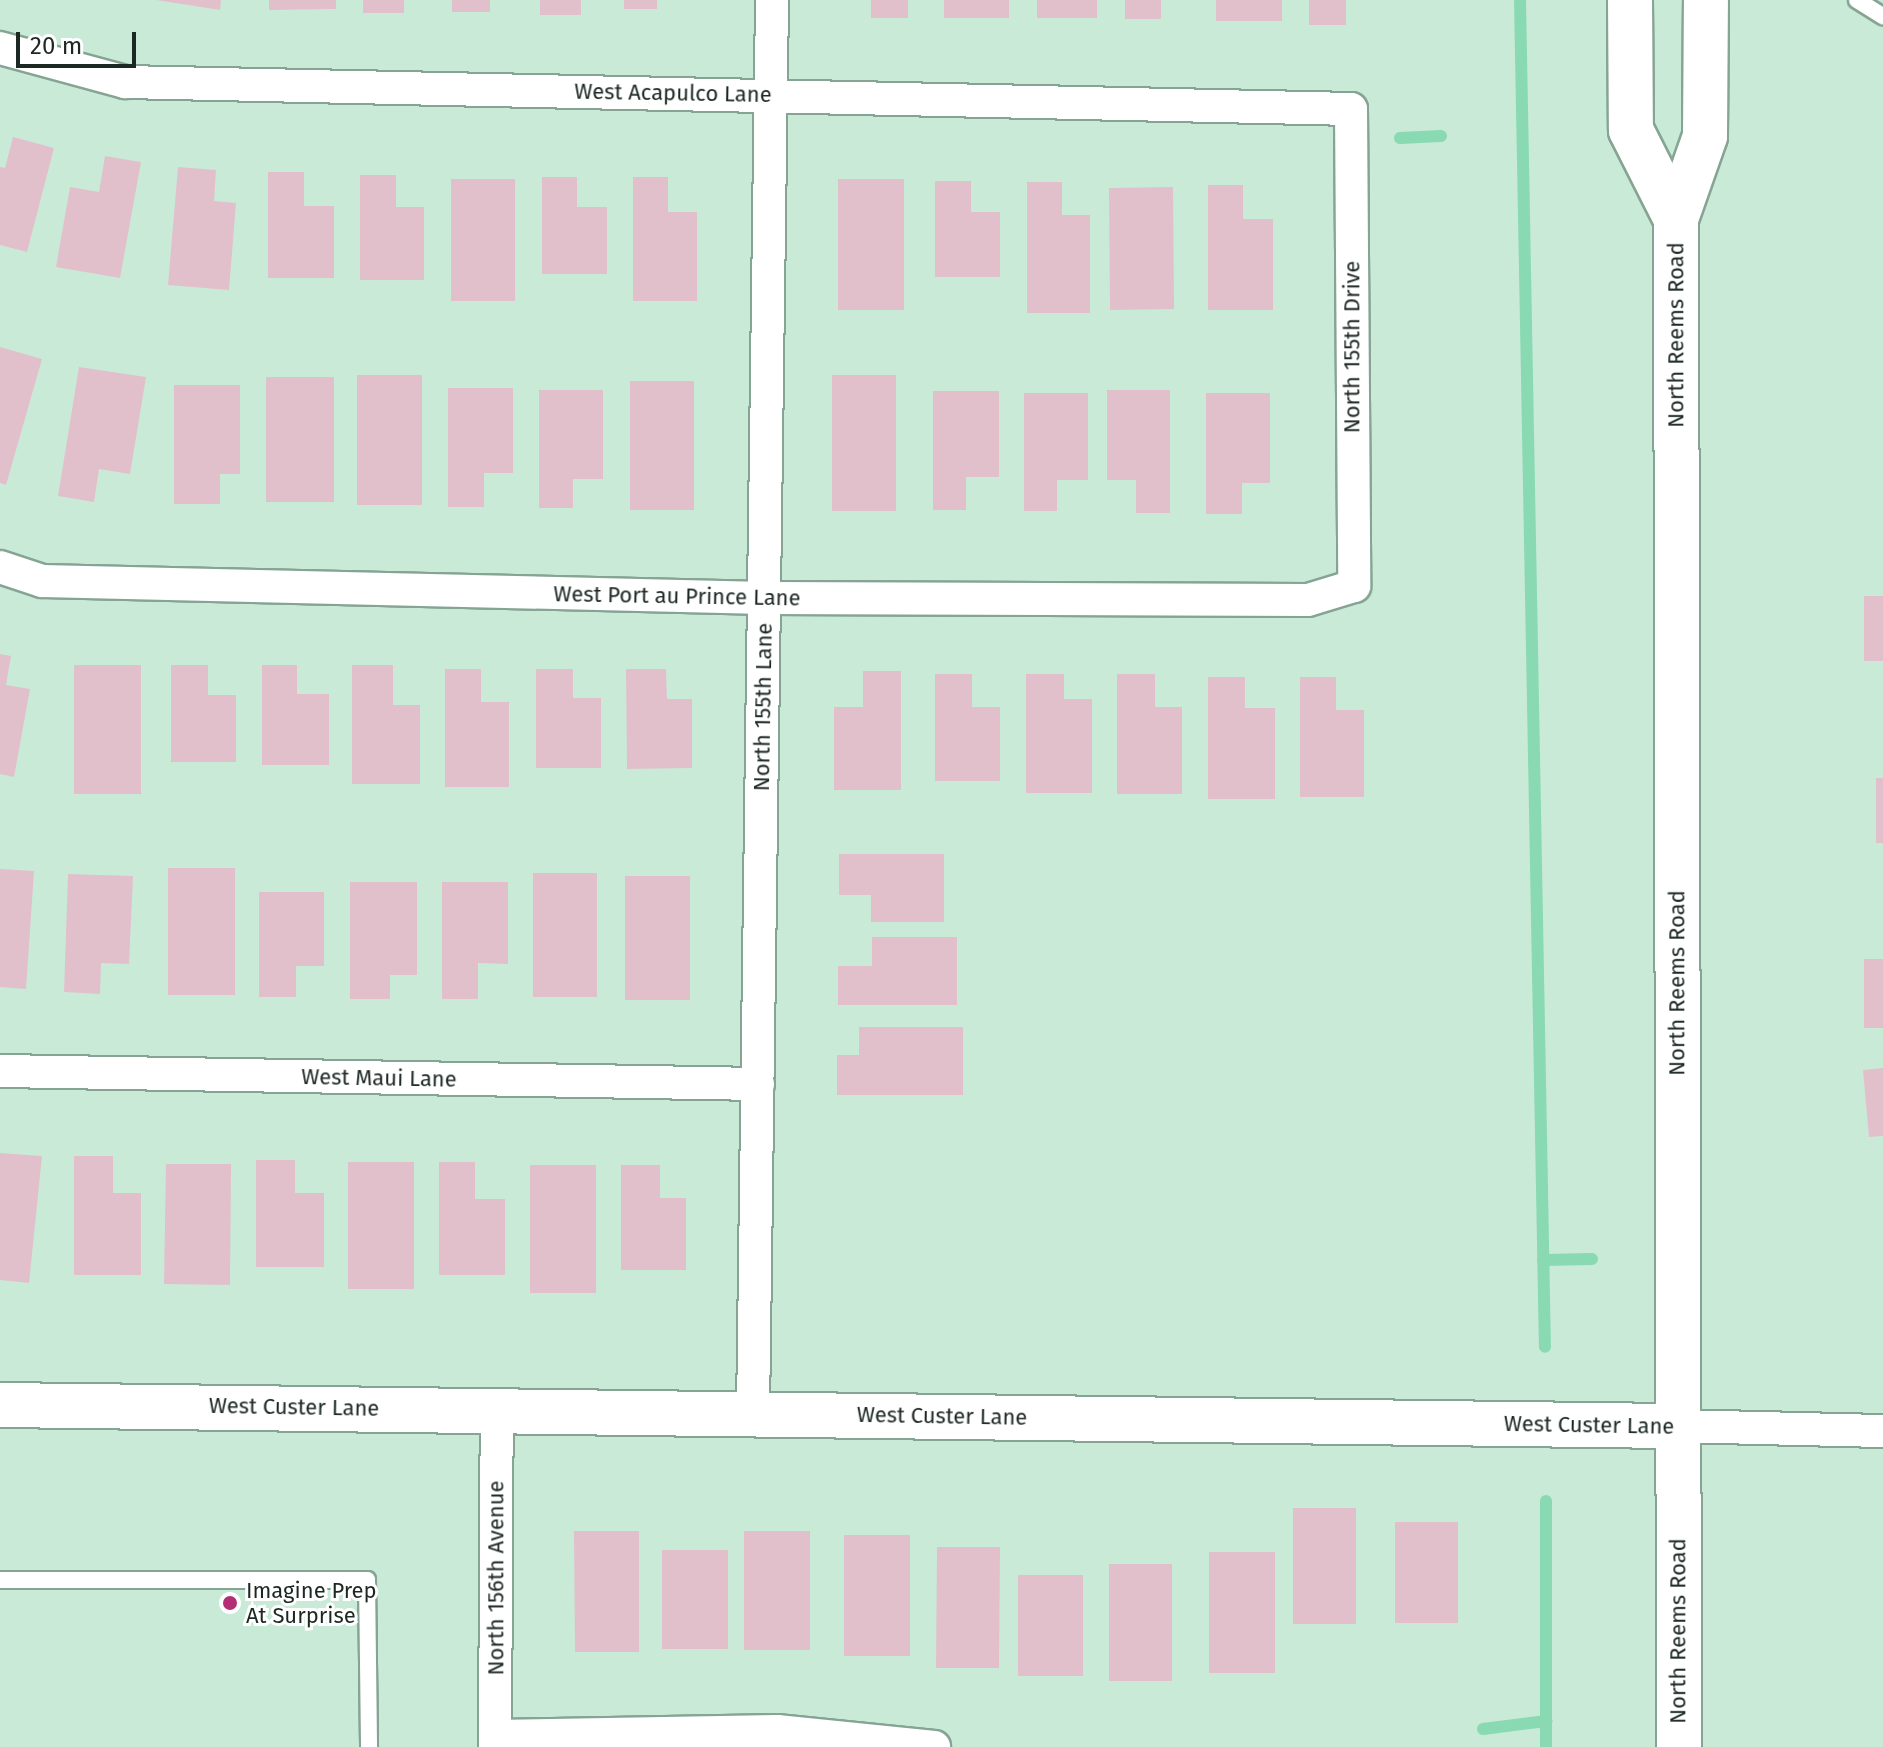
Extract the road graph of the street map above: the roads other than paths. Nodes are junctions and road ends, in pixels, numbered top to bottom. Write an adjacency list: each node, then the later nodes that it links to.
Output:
1 (772, 0): 7 (street, North 155th Lane)
2 (1630, 0): 9 (main road, North Reems Road)
3 (1706, 0): 9 (main road, North Reems Road)
4 (1857, 0): 5 (lane)
5 (1883, 16)
6 (0, 48): 7 (street, West Acapulco Lane)
7 (771, 95): 8 (street, West Acapulco Lane); 12 (street, North 155th Lane)
8 (1351, 109): 11 (street, North 155th Drive)
9 (1676, 219): 18 (main road, North Reems Road)
10 (0, 567): 12 (street, West Port au Prince Lane)
11 (1354, 586): 12 (street, West Port au Prince Lane)
12 (765, 598): 14 (street, North 155th Lane)
13 (0, 1071): 14 (street, West Maui Lane)
14 (758, 1084): 17 (street, North 155th Lane)
15 (0, 1405): 16 (main road, West Custer Lane)
16 (497, 1409): 17 (main road, West Custer Lane); 21 (street, North 156th Avenue)
17 (753, 1413): 18 (main road, West Custer Lane)
18 (1677, 1426): 19 (street, West Custer Lane); 24 (main road, North Reems Road)
19 (1883, 1431)
20 (0, 1580): 22 (lane)
21 (495, 1741): 23 (street)
22 (369, 1747)
23 (934, 1747)
24 (1679, 1747)

